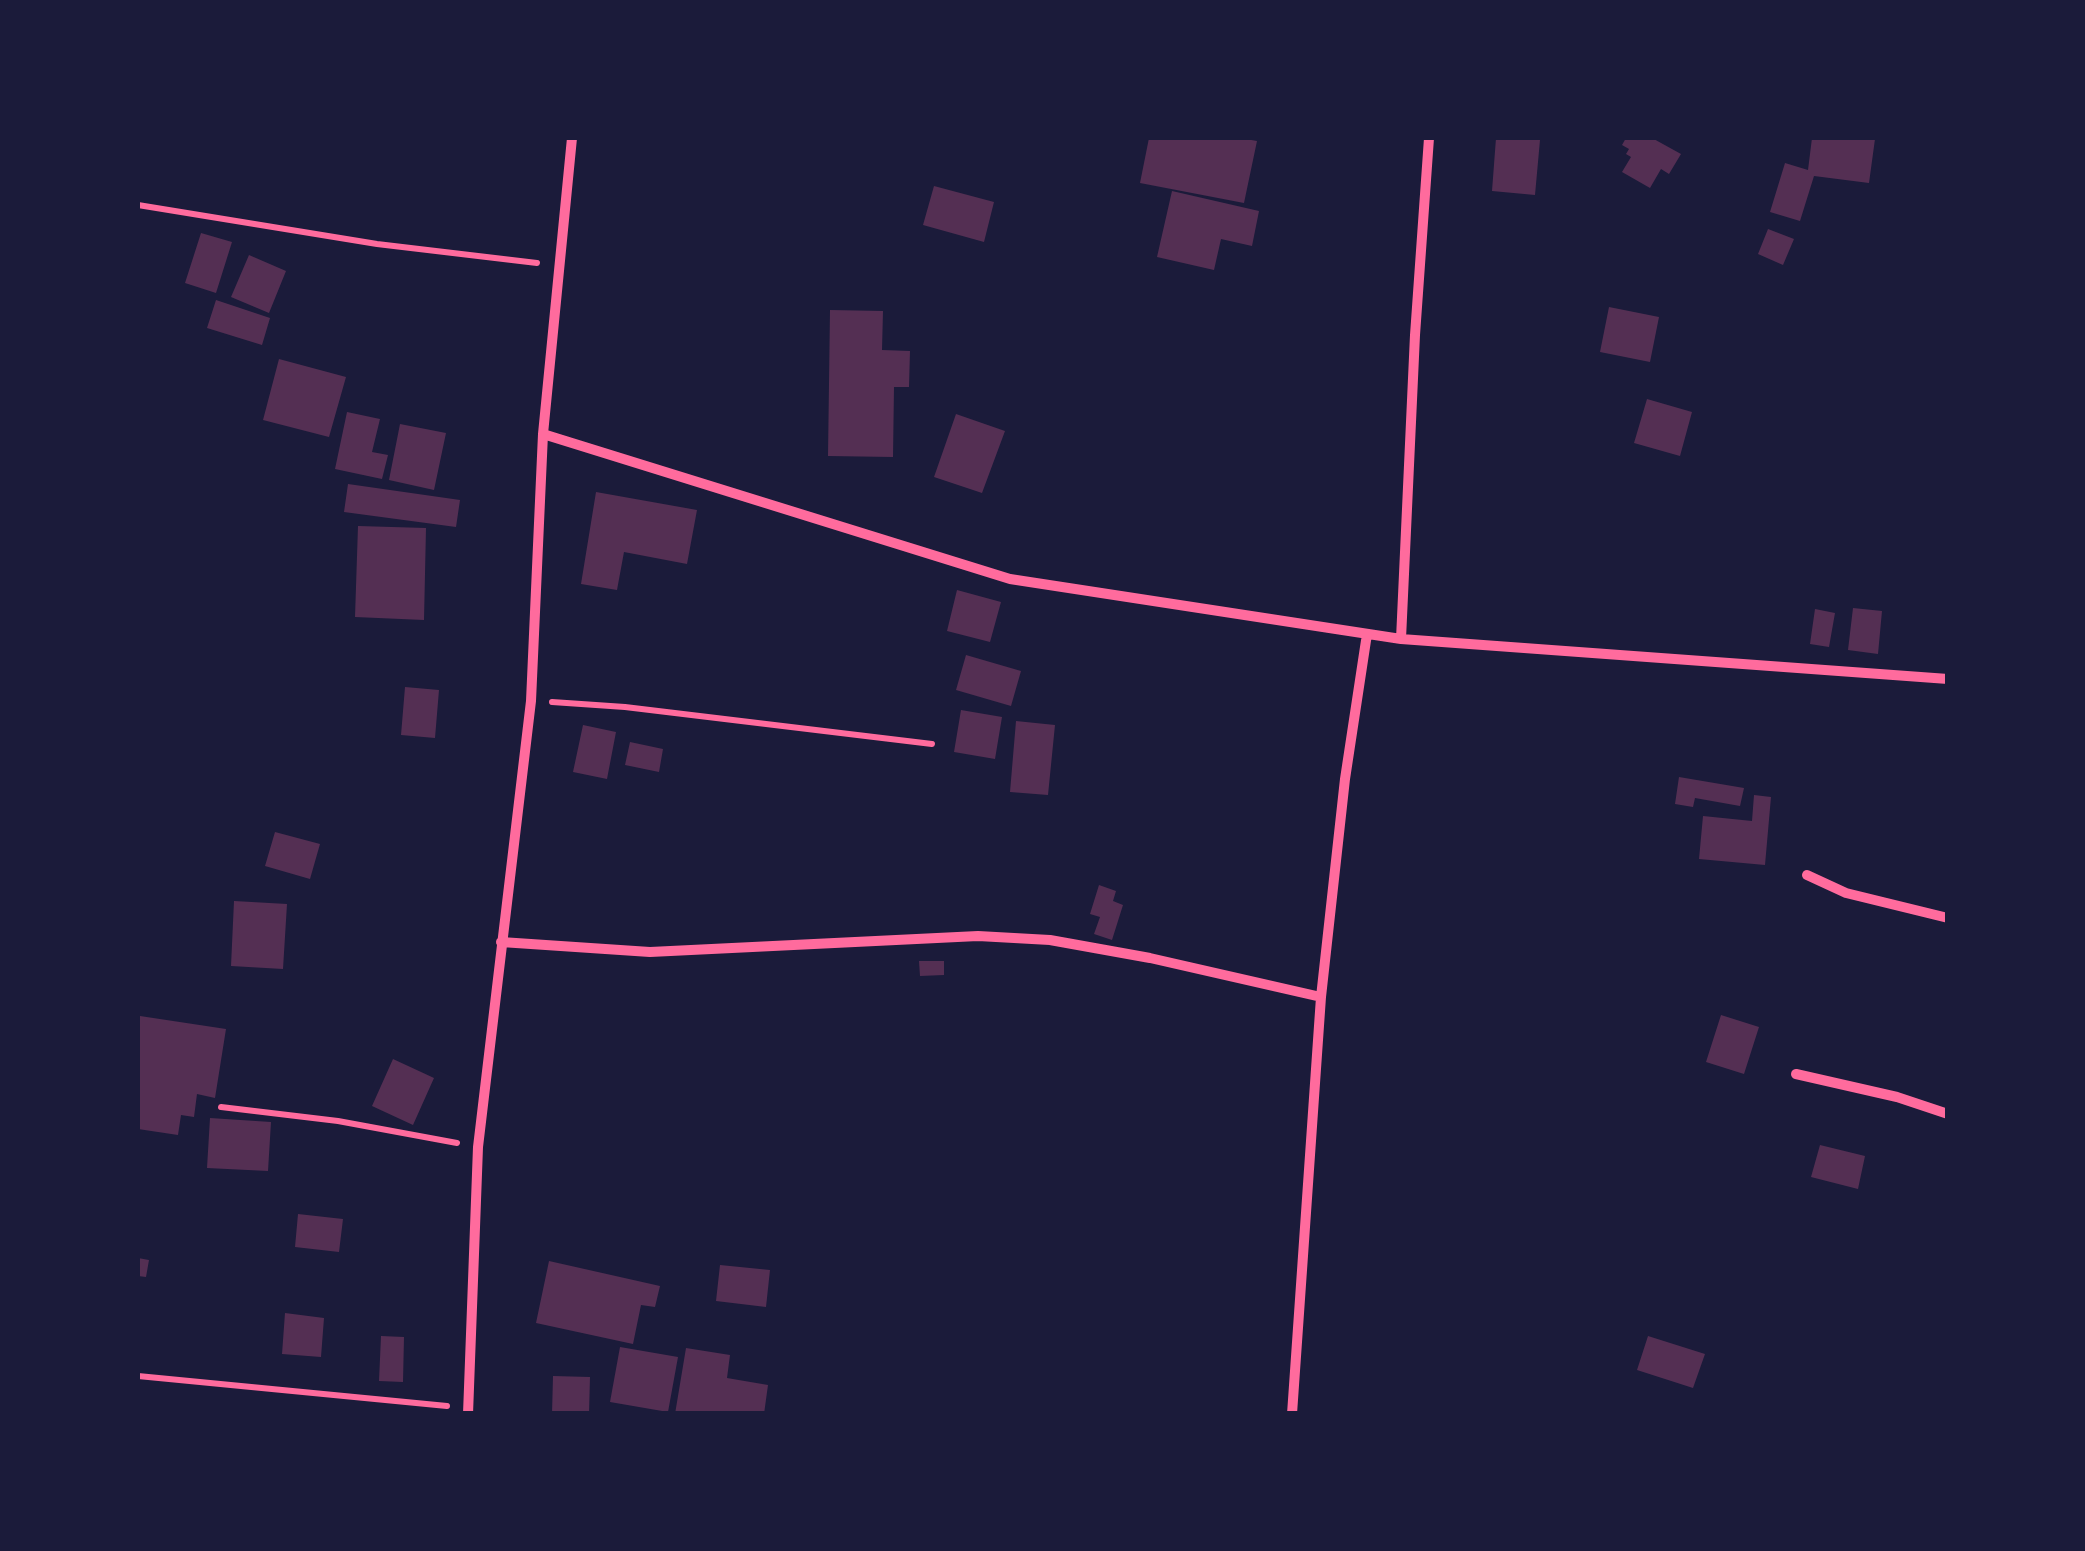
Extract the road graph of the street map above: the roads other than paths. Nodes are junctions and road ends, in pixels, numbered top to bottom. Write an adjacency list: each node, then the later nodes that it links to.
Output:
1 (572, 138): 3 (street)
2 (1430, 138): 5 (street)
3 (543, 434): 4 (street); 9 (street)
4 (1366, 634): 5 (street); 10 (street)
5 (1401, 639): 6 (street)
6 (1948, 679)
7 (1807, 875): 8 (street)
8 (1948, 918)
9 (500, 942): 10 (street); 13 (street)
10 (1320, 997): 14 (street)
11 (1796, 1074): 12 (street)
12 (1948, 1114)
13 (468, 1411)
14 (1292, 1414)

